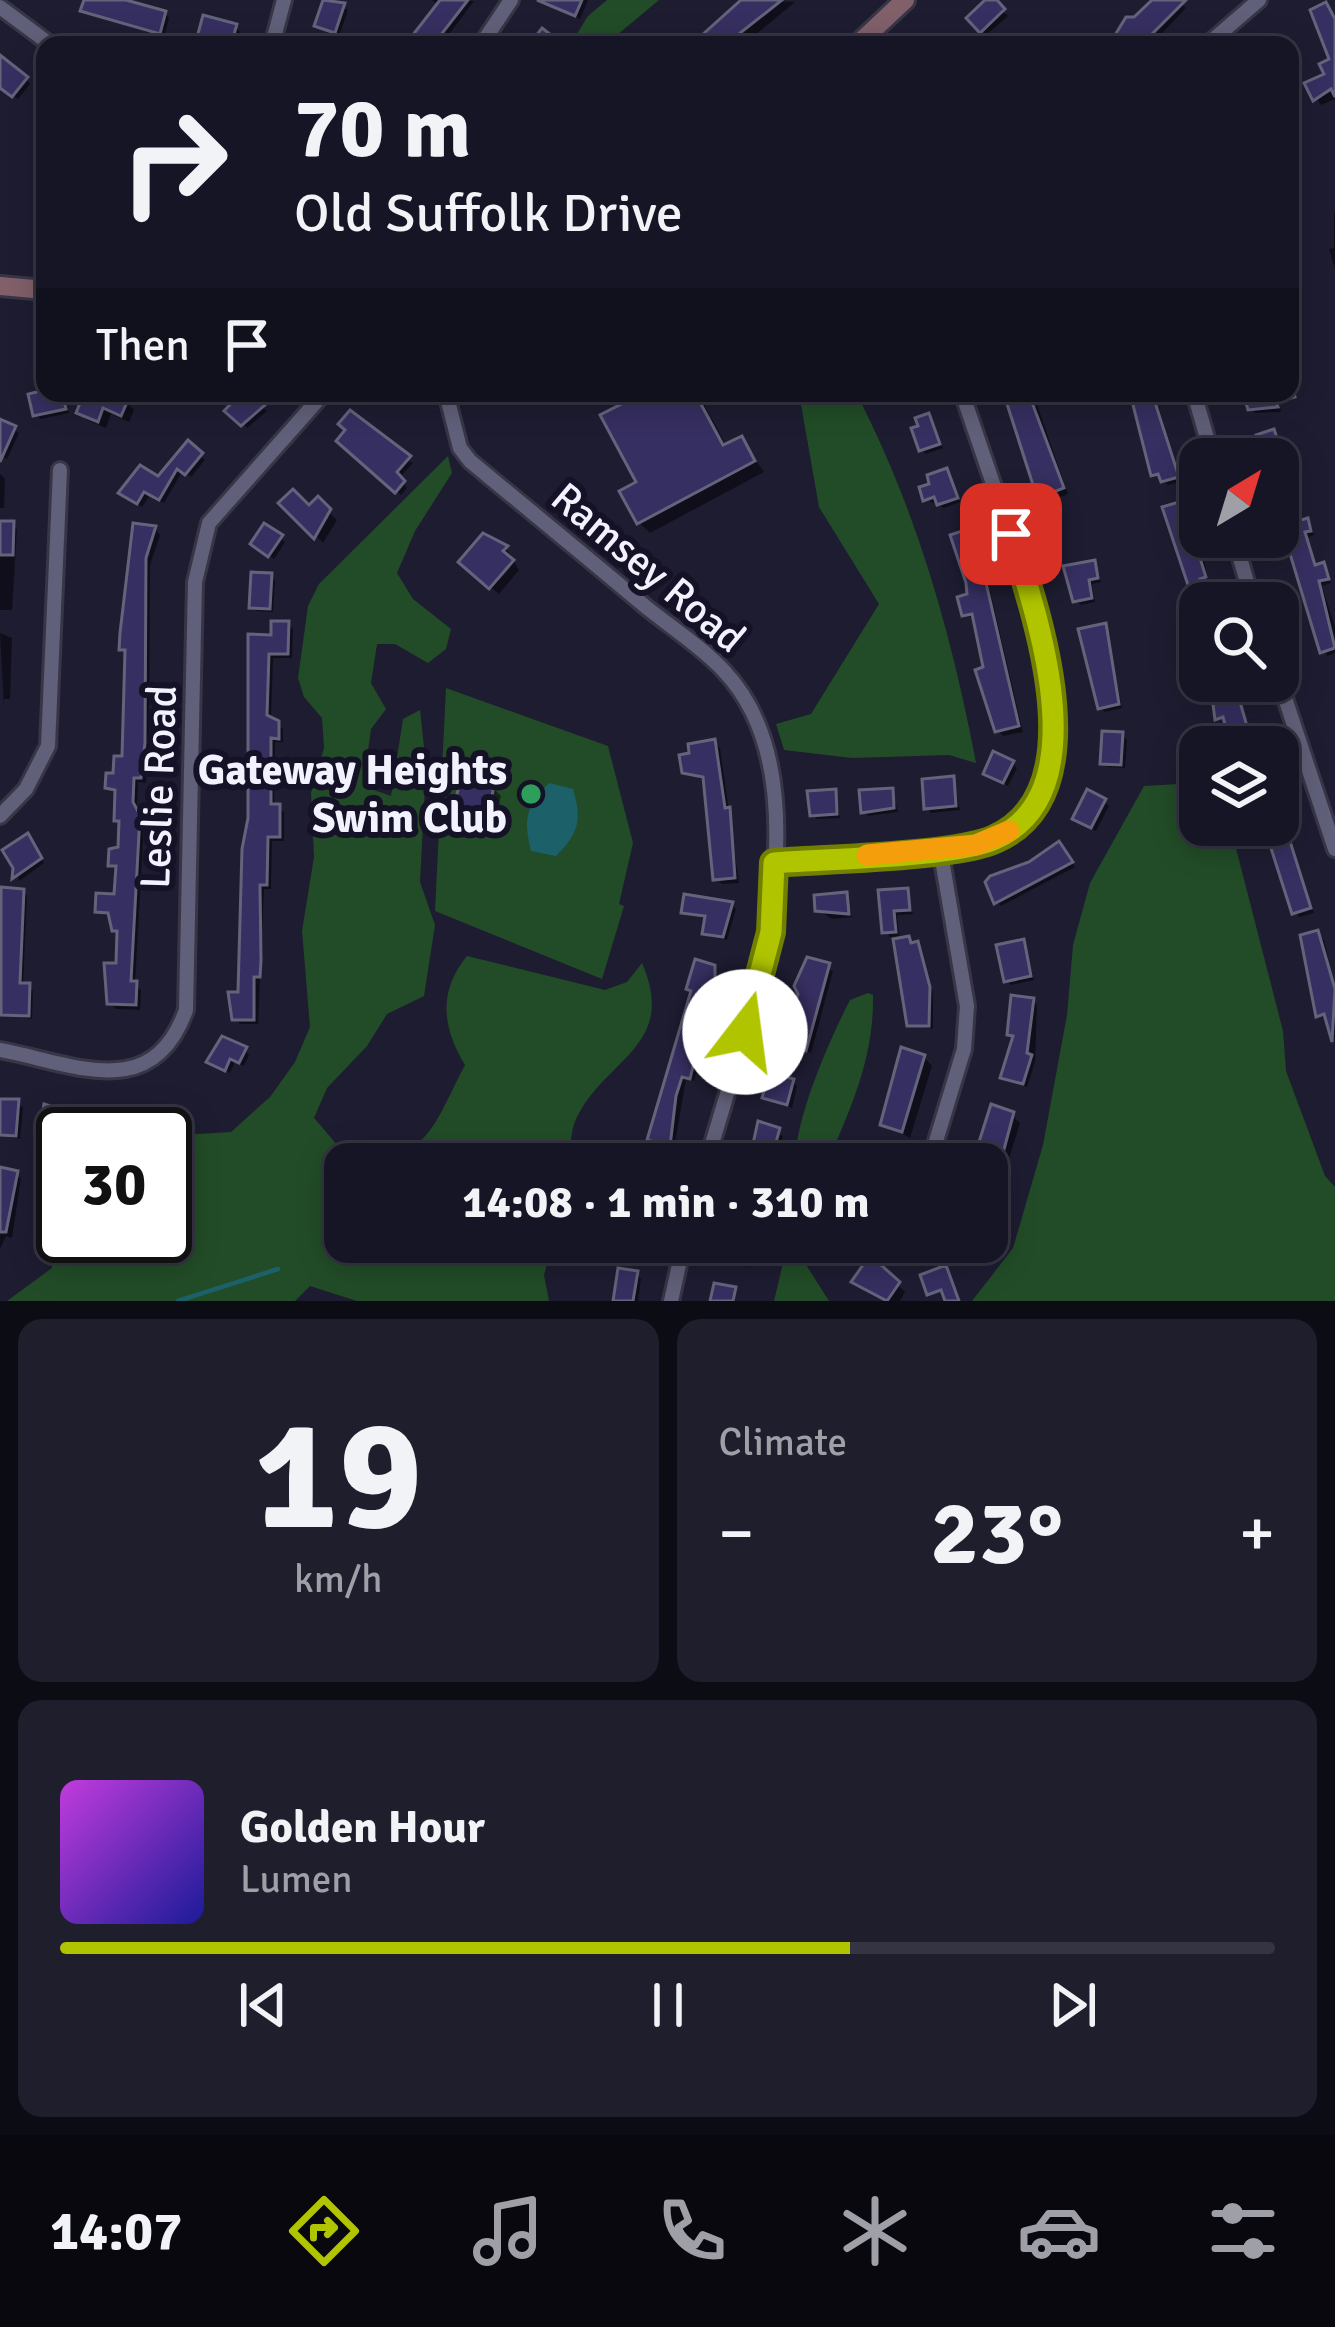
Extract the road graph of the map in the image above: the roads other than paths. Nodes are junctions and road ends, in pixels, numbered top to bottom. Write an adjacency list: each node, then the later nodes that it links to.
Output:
1 (284, 0): 7 (street)
2 (511, 0): 8 (street)
3 (905, 0): 9 (main road)
4 (1259, 0): 10 (street)
5 (0, 7): 6 (street)
6 (39, 36)
7 (274, 36)
8 (487, 36)
9 (867, 36)
10 (1217, 36)
11 (0, 286): 12 (main road)
12 (36, 289)
13 (316, 402): 24 (street, Leslie Road)
14 (448, 402): 23 (street, Ramsey Road)
15 (965, 402): 21 (street)
16 (1197, 402): 17 (street)
17 (1207, 438)
18 (61, 470): 20 (street)
19 (1286, 702): 22 (street)
20 (0, 815)
21 (940, 848): 23 (street); 26 (street)
22 (1335, 849)
23 (774, 863): 25 (street, Ramsey Road)
24 (0, 1050)
25 (712, 1143)
26 (935, 1143)
27 (679, 1263): 28 (street)
28 (671, 1301)

